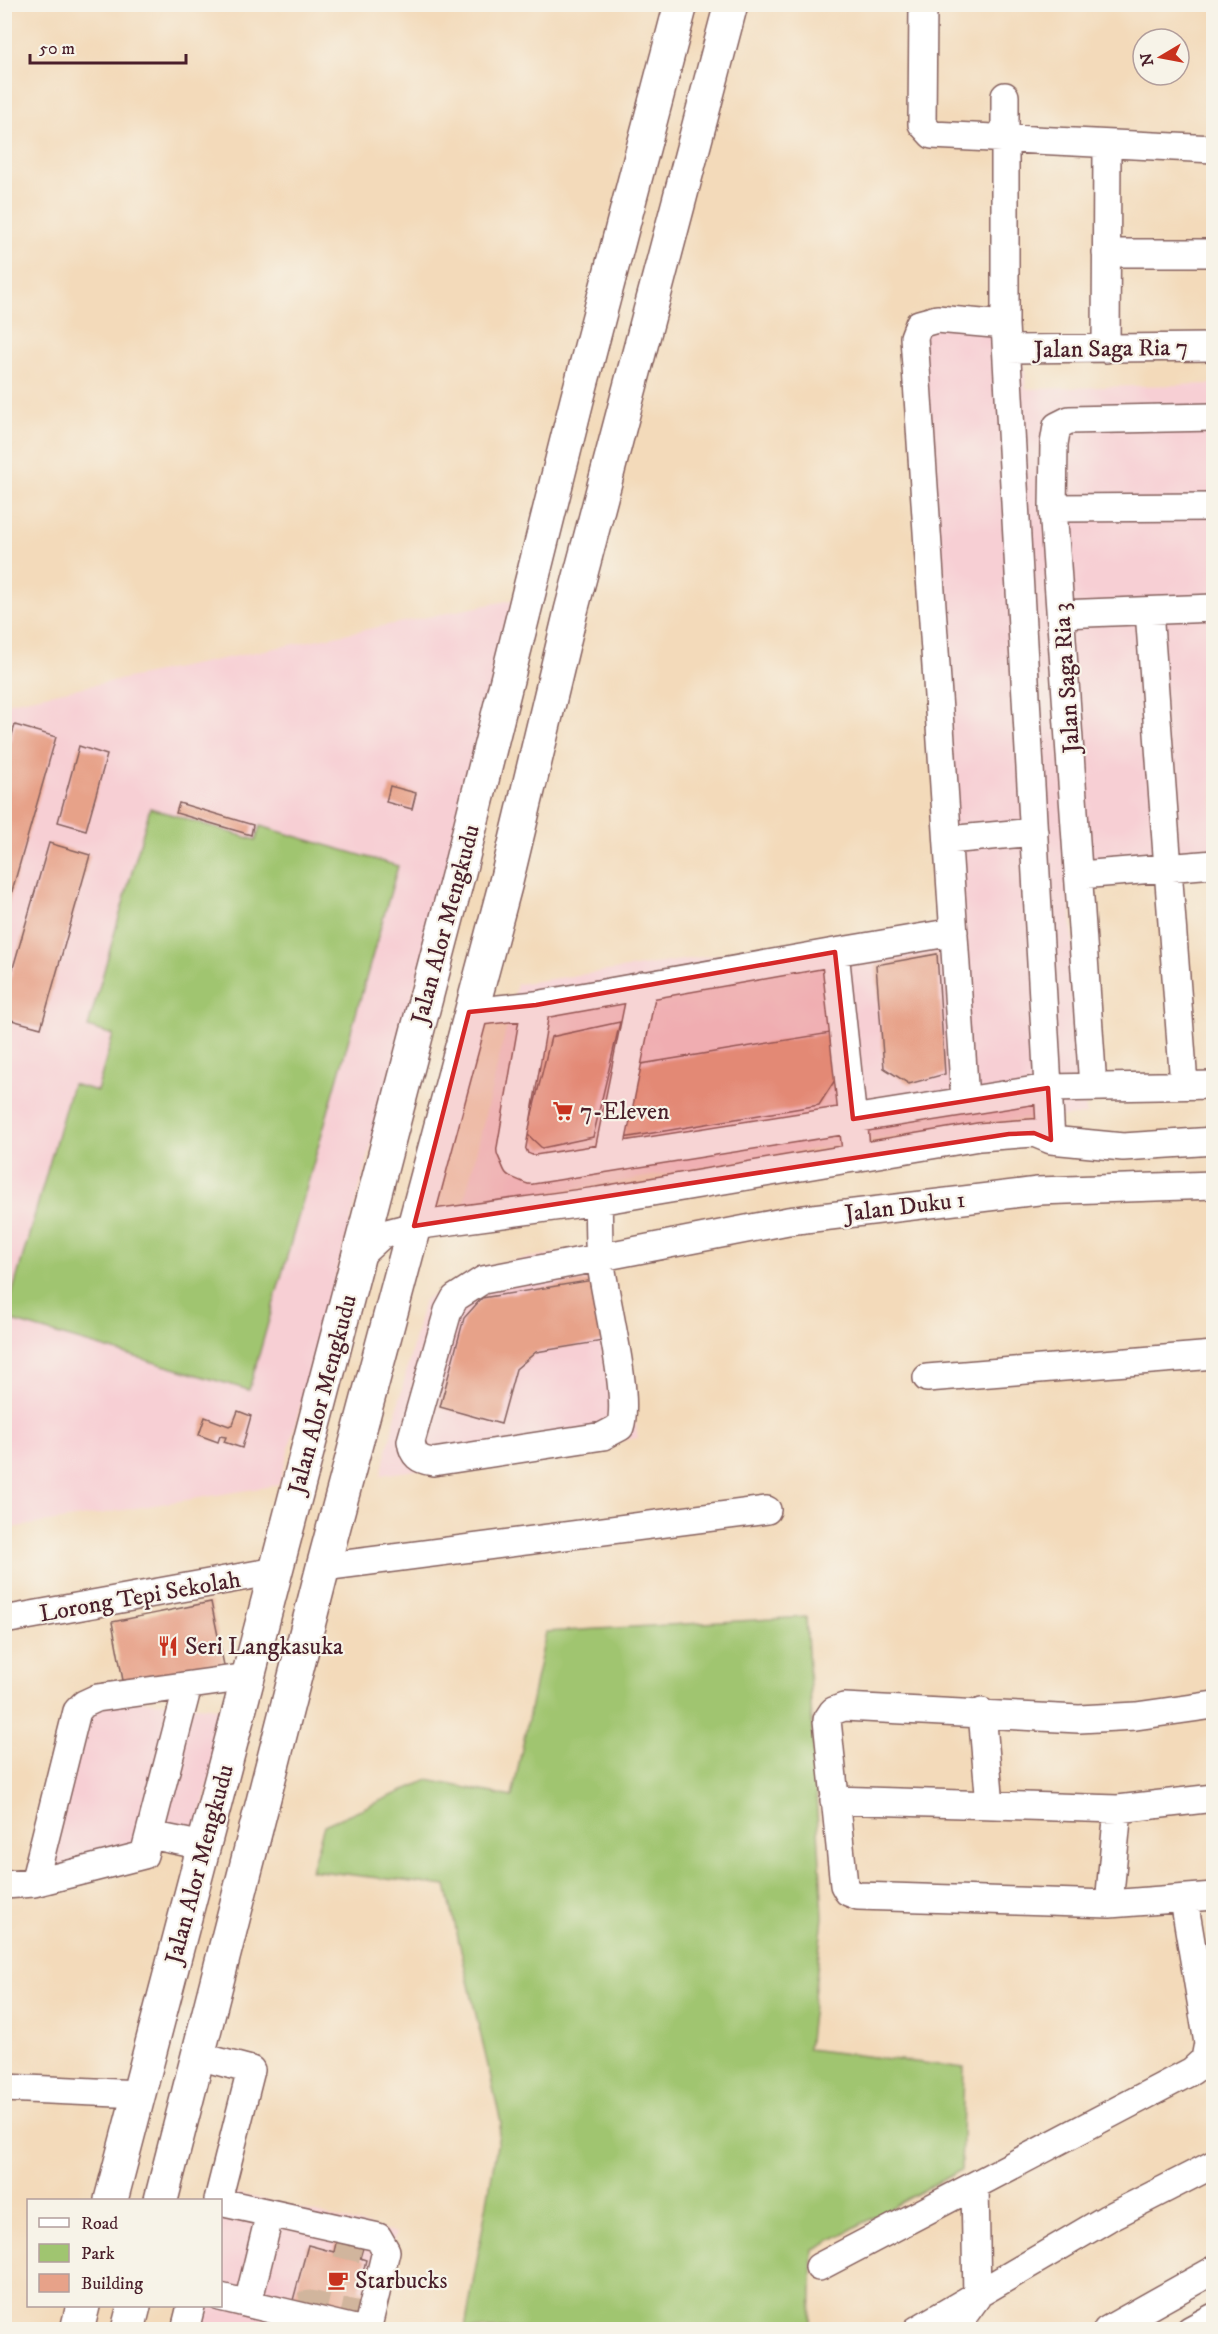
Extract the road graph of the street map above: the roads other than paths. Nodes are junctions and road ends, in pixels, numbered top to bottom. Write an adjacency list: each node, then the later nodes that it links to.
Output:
1 (681, 4): 42 (main road, Jalan Alor Mengkudu)
2 (731, 4): 28 (main road, Jalan Alor Mengkudu)
3 (923, 4): 5 (street)
4 (1005, 96): 5 (street)
5 (1006, 140): 6 (street); 10 (street)
6 (1107, 145): 7 (street); 8 (street)
7 (1214, 149)
8 (1106, 253): 9 (street); 12 (street)
9 (1214, 253)
10 (1007, 337): 12 (street, Jalan Saga Ria 7); 19 (street); 20 (street, Jalan Saga Ria 7)
11 (1214, 347): 12 (street, Jalan Saga Ria 7)
12 (1106, 349)
13 (1214, 417): 15 (street, Jalan Saga Ria 3)
14 (1214, 507): 15 (street)
15 (1053, 508): 18 (street, Jalan Saga Ria 3)
16 (1214, 608): 17 (street)
17 (1149, 611): 18 (street); 22 (street)
18 (1061, 614): 23 (street, Jalan Saga Ria 3)
19 (1034, 832): 20 (street); 32 (street)
20 (948, 840): 24 (street)
21 (1214, 864): 22 (street)
22 (1170, 867): 23 (street); 30 (street)
23 (1080, 875): 31 (street, Jalan Saga Ria 3)
24 (954, 932): 25 (street); 33 (street)
25 (835, 952): 26 (street); 34 (street)
26 (643, 986): 27 (street); 37 (street)
27 (536, 1005): 28 (street); 37 (street)
28 (470, 1011): 41 (main road, Jalan Alor Mengkudu)
29 (1214, 1085): 30 (street)
30 (1184, 1086): 31 (street)
31 (1093, 1087): 32 (street)
32 (1048, 1088): 33 (street); 35 (street)
33 (965, 1100): 34 (street)
34 (853, 1119): 37 (street); 38 (street)
35 (1051, 1140): 36 (street); 38 (street)
36 (1214, 1141)
37 (608, 1157)
38 (857, 1158): 40 (street)
39 (1214, 1185): 43 (street, Jalan Duku 1)
40 (598, 1201): 41 (street); 43 (street)
41 (414, 1226): 42 (street); 47 (main road, Jalan Alor Mengkudu)
42 (359, 1256): 48 (main road, Jalan Alor Mengkudu)
43 (600, 1257): 43 (street, Jalan Duku 1)
44 (1214, 1355): 45 (street)
45 (927, 1378)
46 (767, 1510): 47 (street)
47 (323, 1567): 66 (main road, Jalan Alor Mengkudu)
48 (276, 1571): 49 (street, Lorong Tepi Sekolah); 50 (main road, Jalan Alor Mengkudu)
49 (4, 1620)
50 (249, 1677): 51 (street); 59 (main road, Jalan Alor Mengkudu)
51 (188, 1686): 58 (street); 60 (street)
52 (1214, 1705): 53 (street)
53 (982, 1712): 55 (street); 56 (street)
54 (1214, 1798): 57 (street)
55 (834, 1800): 56 (street); 64 (street)
56 (990, 1805): 57 (street)
57 (1119, 1809): 64 (street)
58 (147, 1845): 59 (street); 60 (street)
59 (204, 1846): 65 (main road, Jalan Alor Mengkudu)
60 (34, 1883): 61 (street)
61 (4, 1885)
62 (1214, 1896): 63 (street)
63 (1184, 1900): 64 (street); 70 (street)
64 (1109, 1904)
65 (154, 2040): 66 (main road); 68 (main road, Jalan Alor Mengkudu)
66 (199, 2048): 72 (main road, Jalan Alor Mengkudu); 73 (street)
67 (4, 2088): 68 (street)
68 (140, 2094): 71 (main road, Jalan Alor Mengkudu)
69 (1214, 2164): 80 (street)
70 (975, 2186): 76 (street); 80 (street)
71 (111, 2199)
72 (161, 2199)
73 (219, 2199)
74 (222, 2202): 75 (street)
75 (274, 2213): 78 (street); 81 (street); 87 (street)
76 (819, 2267)
77 (1214, 2270): 90 (street)
78 (363, 2290)
79 (222, 2297): 81 (street)
80 (977, 2297): 88 (street); 89 (street)
81 (248, 2303): 87 (street)
82 (83, 2307): 85 (main road)
83 (134, 2307): 86 (main road)
84 (1214, 2317): 91 (street)
85 (77, 2330)
86 (128, 2330)
87 (360, 2330)
88 (917, 2330)
89 (962, 2330)
90 (1107, 2330)
91 (1190, 2330)

